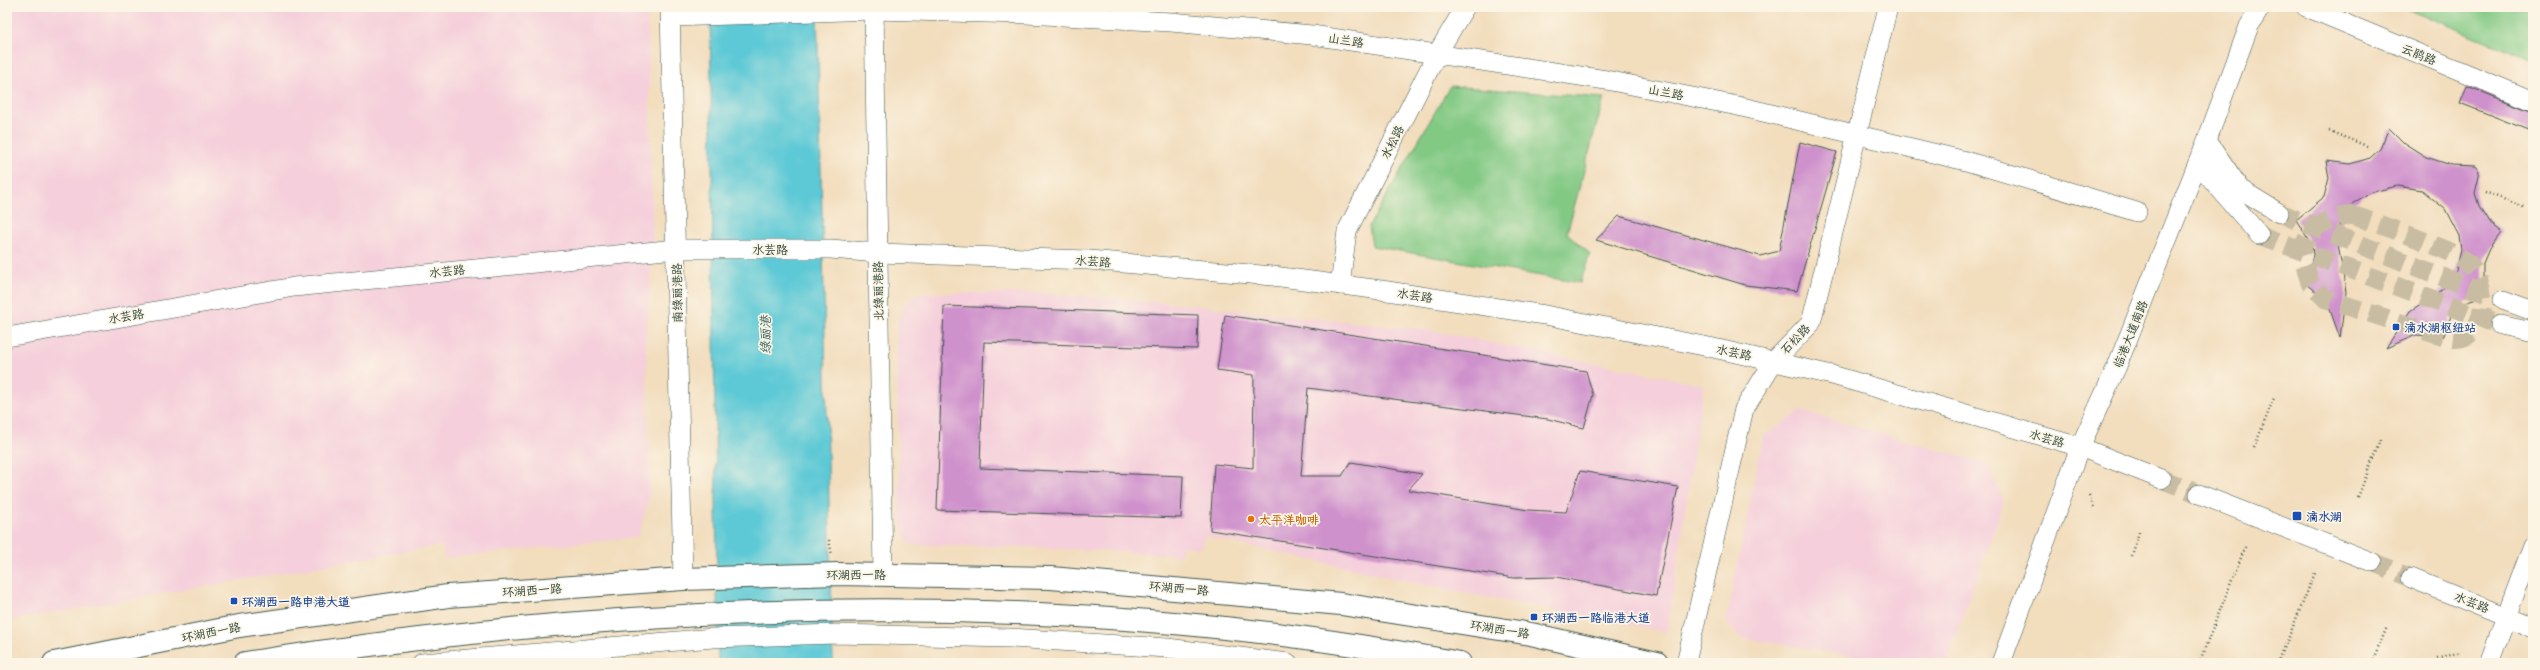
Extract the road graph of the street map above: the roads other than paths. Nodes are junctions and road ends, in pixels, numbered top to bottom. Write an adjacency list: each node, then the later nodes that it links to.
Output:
1 (1464, 7): 7 (street, 水松路)
2 (1888, 7): 9 (street, 石松路)
3 (2261, 7): 10 (street, 临港大道南路)
4 (2306, 7): 8 (street, 云鹃路)
5 (874, 8): 6 (street, 山兰路); 7 (street, 山兰路); 15 (street, 北绿丽港路)
6 (671, 12): 14 (street, 南绿丽港路)
7 (1437, 54): 9 (street, 山兰路); 16 (street, 水松路)
8 (2533, 101)
9 (1857, 133): 11 (street, 山兰路); 22 (street, 石松路)
10 (2207, 140): 12 (street); 13 (street); 23 (street, 临港大道南路)
11 (2137, 212)
12 (2279, 213)
13 (2259, 235)
14 (676, 249): 15 (street, 水芸路); 21 (street, 水芸路); 30 (street, 南绿丽港路)
15 (878, 254): 16 (street, 水芸路); 28 (street, 北绿丽港路)
16 (1340, 285): 22 (street, 水芸路)
17 (2503, 300): 18 (street)
18 (2533, 311)
19 (2500, 325): 20 (street)
20 (2533, 332)
21 (7, 337)
22 (1774, 361): 23 (street, 水芸路); 39 (street, 石松路)
23 (2080, 447): 24 (street, 水芸路); 40 (street, 临港大道南路)
24 (2161, 479)
25 (2199, 494): 27 (street)
26 (2533, 545): 31 (street)
27 (2372, 562)
28 (883, 574): 30 (main road, 环湖西一路); 38 (main road, 环湖西一路)
29 (2411, 578): 31 (street, 水芸路)
30 (683, 579): 33 (main road, 环湖西一路)
31 (2507, 616): 32 (street, 水芸路); 41 (street)
32 (2533, 628)
33 (54, 663)
34 (245, 663): 37 (main road)
35 (422, 663): 36 (street)
36 (1288, 663)
37 (1460, 663)
38 (1657, 663)
39 (1686, 663)
40 (2001, 663)
41 (2489, 663)

